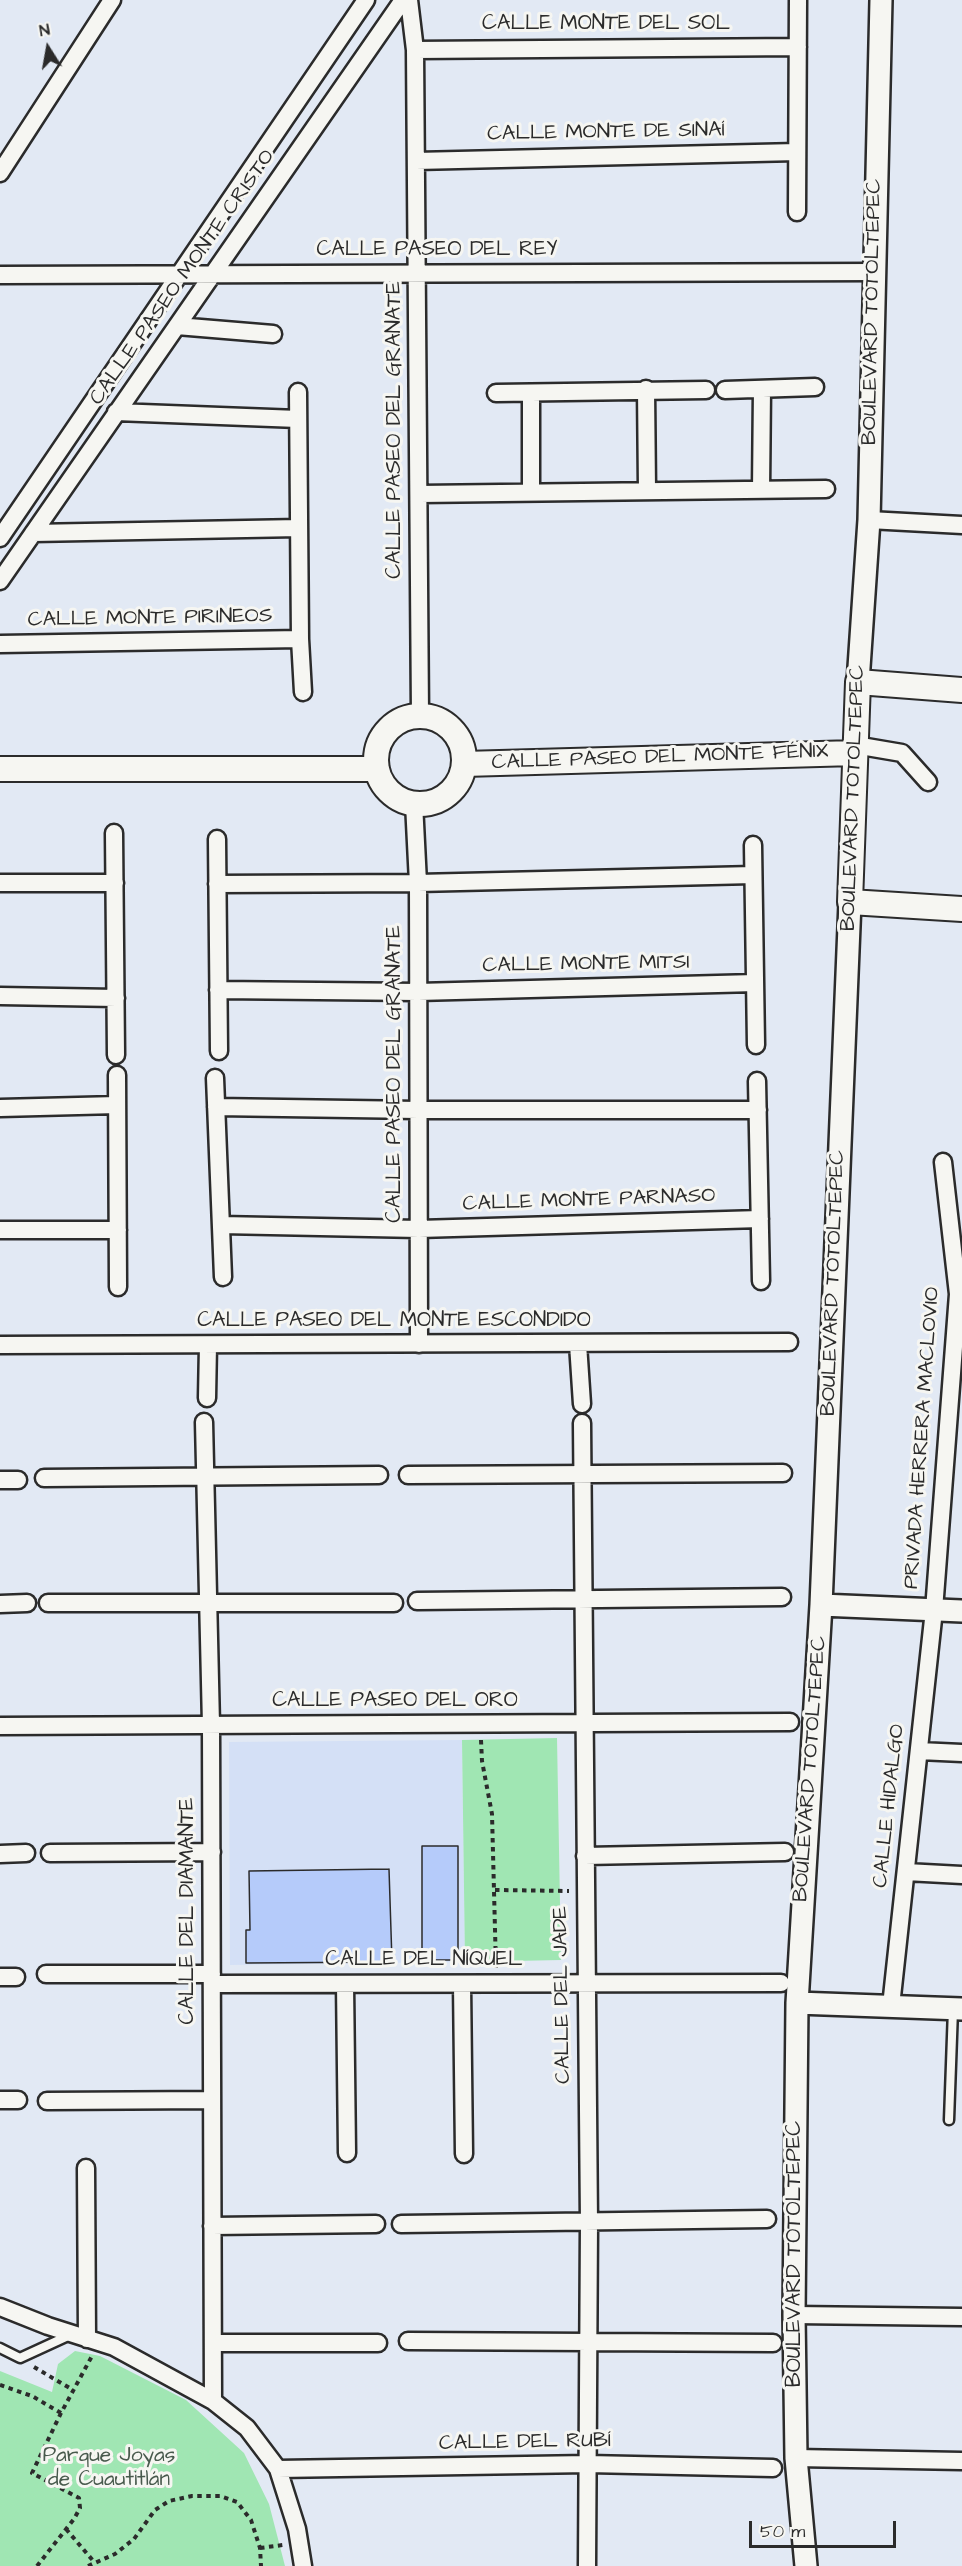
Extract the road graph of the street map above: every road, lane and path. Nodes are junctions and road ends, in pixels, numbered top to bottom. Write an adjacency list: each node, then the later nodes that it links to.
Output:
1 (112, 0): 11 (street)
2 (366, 0): 16 (street, CALLE PASEO MONTE CRISTO)
3 (404, 0): 17 (street, CALLE PASEO MONTE CRISTO)
4 (410, 0): 8 (street, CALLE PASEO DEL GRANATE)
5 (798, 0): 7 (street)
6 (881, 0): 13 (street, BOULEVARD TOTOLTEPEC)
7 (798, 47): 8 (street, CALLE MONTE DEL SOL); 9 (street)
8 (415, 50): 10 (street, CALLE PASEO DEL GRANATE)
9 (797, 152): 10 (street, CALLE MONTE DE SINAÍ); 12 (street)
10 (416, 161): 14 (street, CALLE PASEO DEL GRANATE)
11 (0, 173)
12 (797, 212)
13 (874, 272): 14 (street, CALLE PASEO DEL REY); 35 (street, BOULEVARD TOTOLTEPEC)
14 (417, 273): 17 (street, CALLE PASEO DEL REY); 34 (street, CALLE PASEO DEL GRANATE)
15 (0, 274): 16 (street, CALLE PASEO DEL REY)
16 (179, 274): 17 (street, CALLE PASEO DEL REY); 39 (street, CALLE PASEO MONTE CRISTO)
17 (214, 274): 18 (street, CALLE PASEO MONTE CRISTO)
18 (177, 326): 19 (street); 28 (street, CALLE PASEO MONTE CRISTO)
19 (273, 334)
20 (815, 387): 22 (street)
21 (646, 389): 23 (street); 27 (street); 31 (street)
22 (762, 389): 24 (street); 32 (street)
23 (706, 390)
24 (725, 390)
25 (298, 392): 29 (street)
26 (496, 393): 27 (street)
27 (531, 393): 33 (street)
28 (116, 412): 29 (street); 38 (street, CALLE PASEO MONTE CRISTO)
29 (298, 419): 37 (street)
30 (826, 489): 32 (street)
31 (647, 490): 32 (street); 33 (street)
32 (761, 490)
33 (531, 491): 34 (street)
34 (420, 494): 46 (street, CALLE PASEO DEL GRANATE)
35 (869, 520): 36 (street); 43 (street, BOULEVARD TOTOLTEPEC)
36 (962, 525)
37 (299, 528): 38 (street); 41 (street)
38 (33, 533): 40 (street, CALLE PASEO MONTE CRISTO)
39 (0, 538)
40 (0, 581)
41 (300, 639): 42 (street, CALLE MONTE PIRINEOS); 45 (street)
42 (0, 644)
43 (858, 682): 44 (main road); 47 (main road, BOULEVARD TOTOLTEPEC)
44 (962, 690)
45 (303, 692)
46 (420, 716): 48 (main road); 50 (main road)
47 (855, 749): 48 (main road, CALLE PASEO DEL MONTE FÉNIX); 51 (street); 61 (main road, BOULEVARD TOTOLTEPEC)
48 (464, 764): 52 (main road)
49 (0, 769): 50 (main road)
50 (377, 769): 52 (main road)
51 (928, 782)
52 (414, 803): 59 (street, CALLE PASEO DEL GRANATE)
53 (114, 832): 58 (street)
54 (217, 840): 60 (street)
55 (753, 845): 56 (street)
56 (753, 875): 59 (street); 63 (street)
57 (0, 883): 58 (street)
58 (115, 883): 67 (street)
59 (418, 883): 60 (street); 65 (street, CALLE PASEO DEL GRANATE)
60 (217, 884): 64 (street)
61 (850, 902): 62 (main road); 113 (street, BOULEVARD TOTOLTEPEC)
62 (962, 909)
63 (756, 983): 65 (street, CALLE MONTE MITSI); 68 (street)
64 (219, 990): 65 (street, CALLE MONTE MITSI); 69 (street)
65 (418, 992): 77 (street, CALLE PASEO DEL GRANATE)
66 (0, 996): 67 (street)
67 (116, 998): 70 (street)
68 (756, 1045)
69 (219, 1051)
70 (116, 1055)
71 (117, 1075): 74 (street)
72 (215, 1078): 75 (street)
73 (757, 1082): 78 (street)
74 (117, 1105): 76 (street); 84 (street)
75 (216, 1107): 77 (street); 81 (street)
76 (0, 1108)
77 (418, 1110): 78 (street); 82 (street, CALLE PASEO DEL GRANATE)
78 (758, 1110): 80 (street)
79 (943, 1162): 114 (street, PRIVADA HERRERA MACLOVIO)
80 (760, 1219): 82 (street, CALLE MONTE PARNASO); 86 (street)
81 (221, 1225): 82 (street, CALLE MONTE PARNASO); 85 (street)
82 (419, 1228): 89 (street, CALLE PASEO DEL GRANATE)
83 (0, 1230): 84 (street)
84 (118, 1230): 87 (street)
85 (223, 1277)
86 (761, 1281)
87 (118, 1287)
88 (789, 1342): 90 (street, CALLE PASEO DEL MONTE ESCONDIDO)
89 (419, 1344): 90 (street, CALLE PASEO DEL MONTE ESCONDIDO); 92 (street, CALLE PASEO DEL MONTE ESCONDIDO)
90 (578, 1344): 94 (street)
91 (0, 1345): 92 (street, CALLE PASEO DEL MONTE ESCONDIDO)
92 (208, 1345): 93 (street)
93 (207, 1398)
94 (582, 1404)
95 (204, 1422): 101 (street, CALLE DEL DIAMANTE)
96 (582, 1423): 100 (street, CALLE DEL JADE)
97 (783, 1473): 100 (street)
98 (380, 1475): 101 (street)
99 (408, 1475): 100 (street)
100 (582, 1476): 107 (street, CALLE DEL JADE)
101 (205, 1477): 102 (street); 108 (street, CALLE DEL DIAMANTE)
102 (44, 1478)
103 (0, 1480): 104 (street)
104 (18, 1480)
105 (782, 1597): 107 (street)
106 (417, 1601): 107 (street)
107 (583, 1601): 118 (street, CALLE DEL JADE)
108 (209, 1602): 110 (street); 112 (street); 119 (street, CALLE DEL DIAMANTE)
109 (27, 1603): 111 (street)
110 (48, 1603)
111 (0, 1604)
112 (394, 1604)
113 (821, 1605): 114 (street); 140 (street, BOULEVARD TOTOLTEPEC)
114 (934, 1610): 115 (street); 121 (street, CALLE HIDALGO)
115 (962, 1611)
116 (790, 1722): 118 (street, CALLE PASEO DEL ORO)
117 (480, 1724): 118 (street, CALLE PASEO DEL ORO); 119 (street, CALLE PASEO DEL ORO); 131 (path)
118 (584, 1724): 128 (street, CALLE DEL JADE)
119 (211, 1725): 120 (street, CALLE PASEO DEL ORO); 123 (street, CALLE DEL DIAMANTE)
120 (0, 1726)
121 (919, 1751): 122 (street); 129 (street, CALLE HIDALGO)
122 (962, 1753)
123 (212, 1852): 125 (street); 134 (street, CALLE DEL DIAMANTE)
124 (785, 1852): 128 (street)
125 (50, 1853)
126 (0, 1854): 127 (street)
127 (26, 1854)
128 (585, 1856): 132 (street, CALLE DEL JADE)
129 (906, 1872): 130 (street); 141 (street, CALLE HIDALGO)
130 (962, 1875)
131 (495, 1890): 132 (path); 138 (path)
132 (585, 1891): 139 (street, CALLE DEL JADE)
133 (46, 1974): 134 (street, CALLE DEL NÍQUEL)
134 (212, 1979): 136 (street, CALLE DEL NÍQUEL); 145 (street, CALLE DEL DIAMANTE)
135 (781, 1983): 139 (street, CALLE DEL NÍQUEL)
136 (345, 1984): 137 (street, CALLE DEL NÍQUEL); 148 (street)
137 (462, 1984): 138 (street, CALLE DEL NÍQUEL); 149 (street)
138 (496, 1984): 139 (street, CALLE DEL NÍQUEL)
139 (585, 1984): 152 (street, CALLE DEL JADE)
140 (796, 2003): 141 (street); 157 (street, BOULEVARD TOTOLTEPEC)
141 (891, 2006): 142 (street)
142 (957, 2008): 147 (lane)
143 (0, 2100): 144 (street)
144 (18, 2100)
145 (212, 2100): 146 (street); 155 (street, CALLE DEL DIAMANTE)
146 (47, 2101)
147 (949, 2120)
148 (347, 2152)
149 (464, 2154)
150 (86, 2168): 159 (street)
151 (767, 2219): 152 (street)
152 (589, 2223): 154 (street); 161 (street, CALLE DEL JADE)
153 (376, 2224): 155 (street)
154 (401, 2224)
155 (212, 2226): 162 (street, CALLE DEL DIAMANTE)
156 (0, 2307): 159 (street)
157 (795, 2315): 158 (street); 171 (street, BOULEVARD TOTOLTEPEC)
158 (962, 2317)
159 (86, 2338): 166 (lane); 168 (path); 169 (street)
160 (408, 2341): 161 (street)
161 (588, 2341): 164 (street); 173 (street, CALLE DEL JADE)
162 (213, 2343): 163 (street); 169 (street, CALLE DEL DIAMANTE)
163 (378, 2343)
164 (773, 2343)
165 (0, 2348): 166 (lane)
166 (20, 2358): 168 (path)
167 (0, 2385): 170 (path)
168 (73, 2390): 170 (path)
169 (213, 2401): 175 (street)
170 (61, 2413): 176 (path)
171 (796, 2458): 172 (street); 183 (street, BOULEVARD TOTOLTEPEC)
172 (962, 2461)
173 (588, 2464): 174 (street, CALLE DEL RUBÍ); 175 (street, CALLE DEL RUBÍ); 182 (street, CALLE DEL JADE)
174 (772, 2468)
175 (278, 2469): 181 (street)
176 (66, 2529): 177 (path); 178 (path)
177 (95, 2563): 179 (path); 180 (path)
178 (37, 2566)
179 (88, 2566)
180 (261, 2566)
181 (303, 2566)
182 (587, 2566)
183 (806, 2566)

